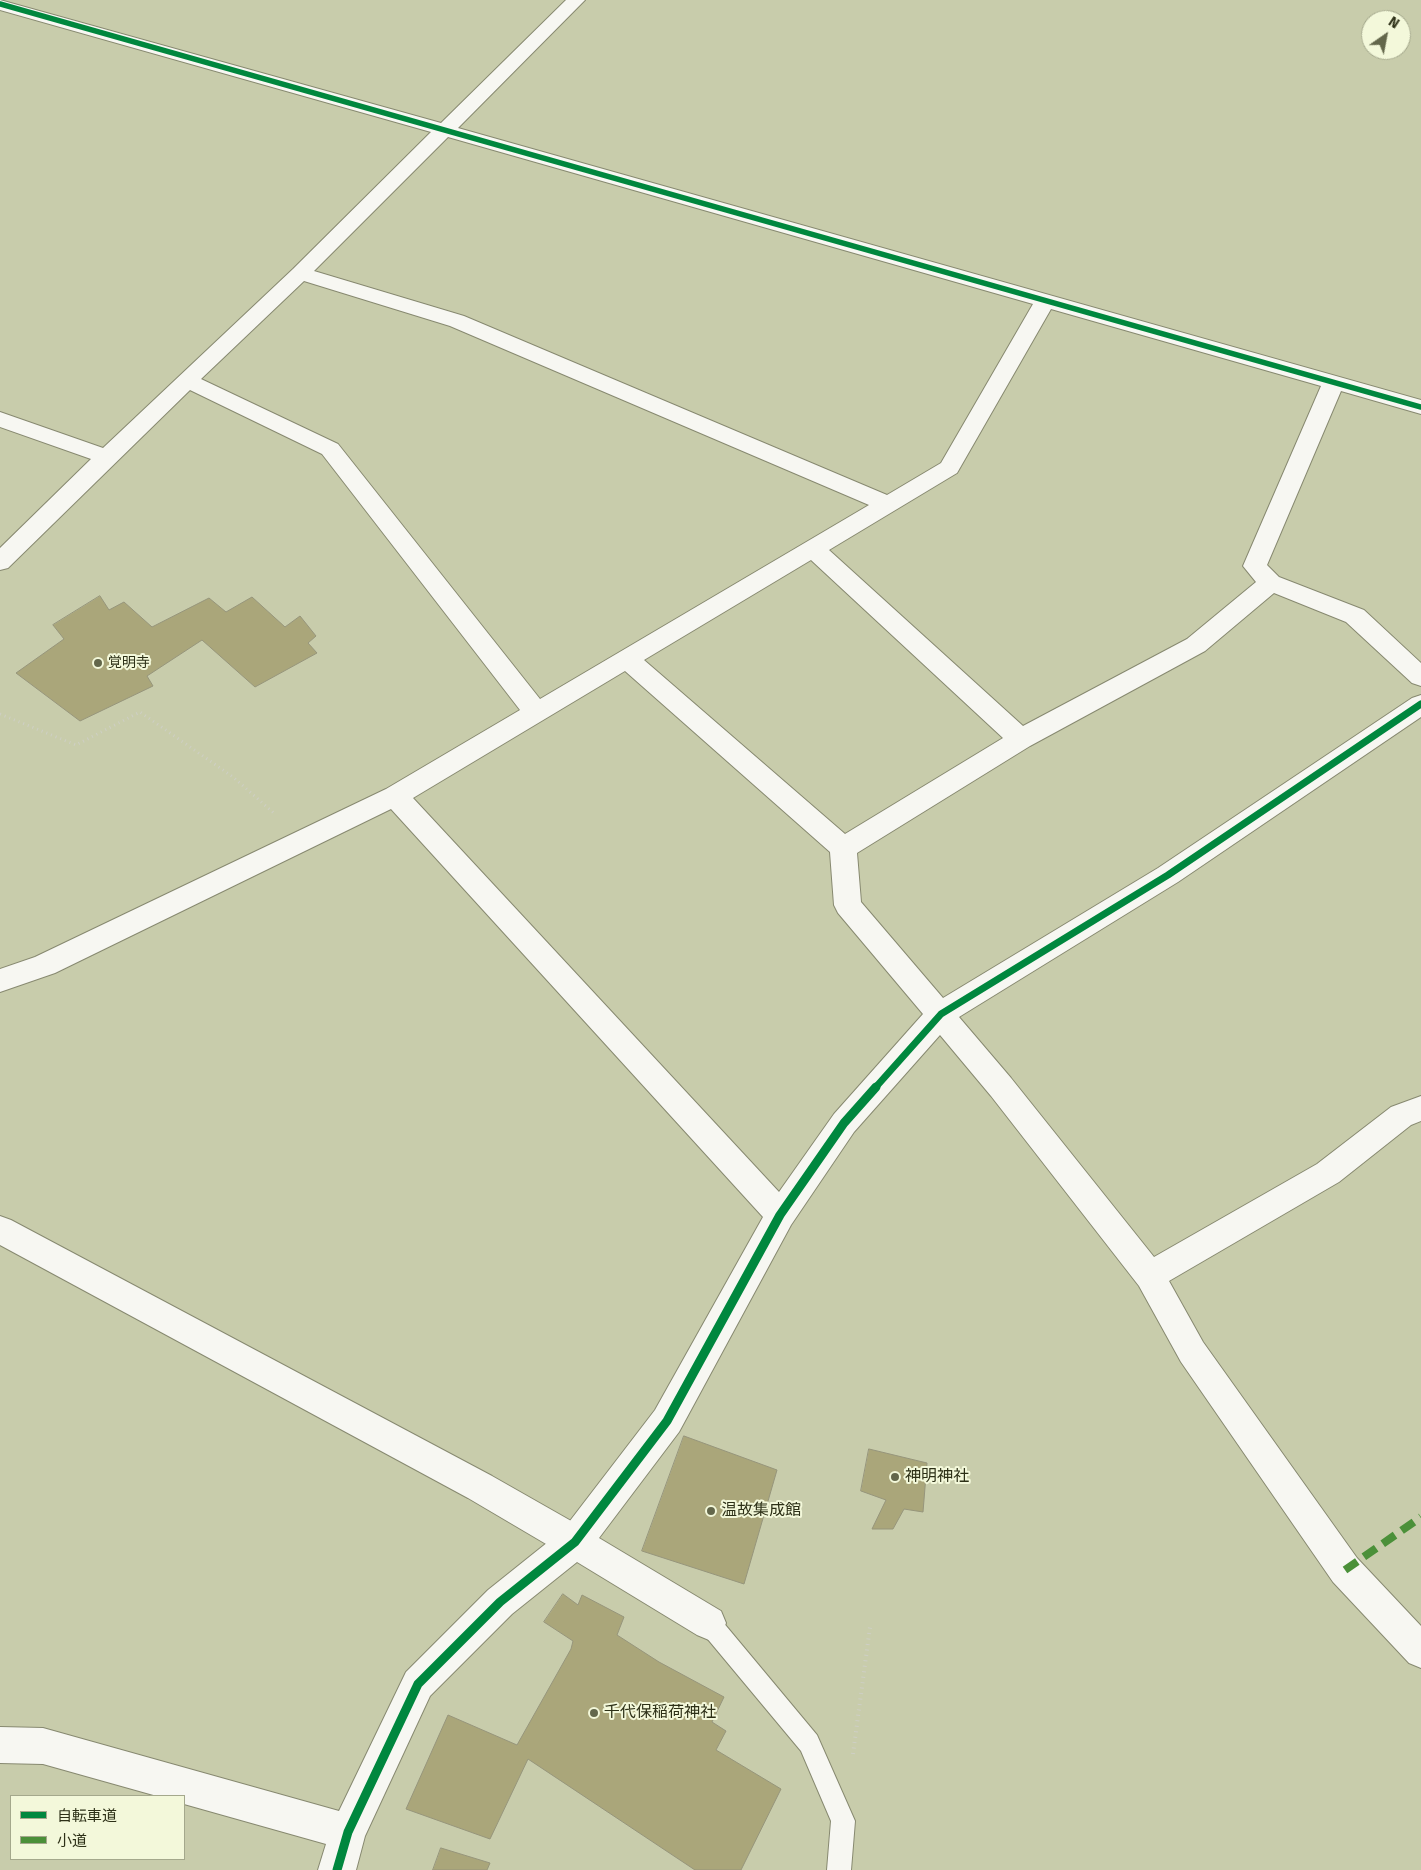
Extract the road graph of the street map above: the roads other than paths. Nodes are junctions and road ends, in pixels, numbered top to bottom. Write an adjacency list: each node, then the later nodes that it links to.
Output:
1 (576, 0): 4 (street)
2 (15, 4): 3 (street); 4 (street)
3 (0, 20)
4 (446, 130): 5 (street); 6 (street)
5 (300, 273): 7 (street); 12 (street)
6 (1046, 300): 8 (street); 12 (street)
7 (186, 382): 11 (street); 19 (street)
8 (1334, 382): 9 (street); 15 (street)
9 (1421, 407)
10 (0, 419): 11 (street)
11 (106, 457): 14 (street)
12 (888, 504): 13 (street)
13 (813, 549): 16 (street); 20 (street)
14 (0, 562)
15 (1271, 583): 17 (street); 20 (street)
16 (627, 659): 19 (street); 22 (street)
17 (1421, 676)
18 (1421, 704): 24 (street)
19 (536, 712): 21 (street)
20 (1021, 738): 22 (street)
21 (395, 796): 23 (street); 26 (street)
22 (843, 848): 24 (street)
23 (0, 981)
24 (941, 1014): 26 (street); 28 (street)
25 (1421, 1108): 28 (street)
26 (780, 1216): 29 (street)
27 (0, 1230): 29 (street)
28 (1150, 1276): 31 (street)
29 (576, 1542): 30 (street); 33 (street)
30 (709, 1623): 35 (lane)
31 (1421, 1651)
32 (0, 1745): 33 (street)
33 (348, 1832): 34 (street)
34 (337, 1870)
35 (839, 1870)

